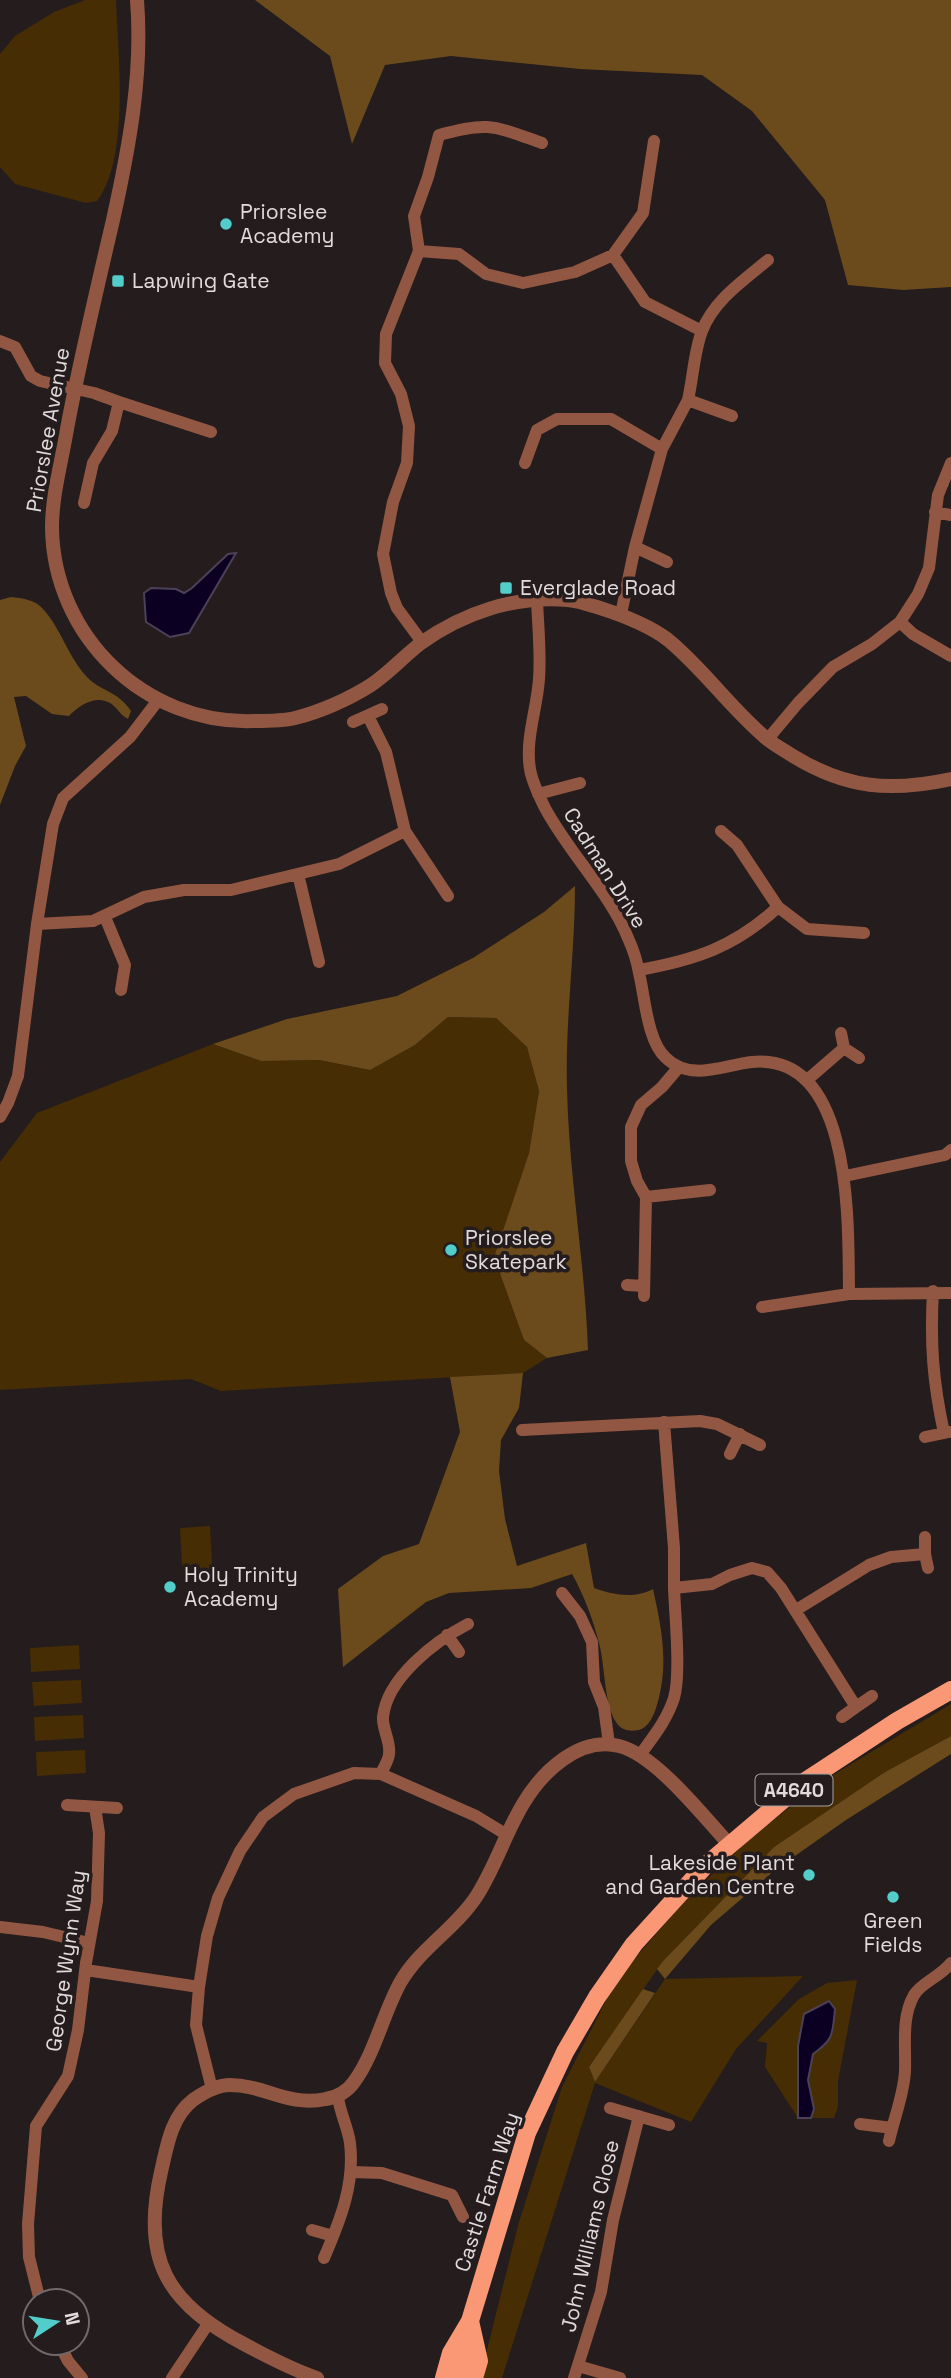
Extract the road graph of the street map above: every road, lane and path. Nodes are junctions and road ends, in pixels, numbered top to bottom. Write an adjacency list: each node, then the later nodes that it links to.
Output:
1 (136, 0): 9 (street, Priorslee Avenue)
2 (654, 141): 5 (street)
3 (542, 143): 4 (street)
4 (419, 251): 5 (street); 25 (street)
5 (613, 255): 7 (street)
6 (768, 260): 7 (street)
7 (702, 331): 10 (street)
8 (0, 341): 9 (street)
9 (75, 389): 11 (street); 27 (street, Priorslee Avenue)
10 (688, 400): 12 (street); 14 (street)
11 (119, 402): 13 (street); 17 (street)
12 (732, 416)
13 (211, 432)
14 (662, 449): 15 (street); 20 (street)
15 (525, 463)
16 (951, 463): 18 (street)
17 (84, 503)
18 (936, 512): 19 (street); 24 (street)
19 (951, 515)
20 (635, 547): 21 (street); 23 (street)
21 (667, 562)
22 (537, 600): 23 (street, Priorslee Avenue); 25 (street, Priorslee Avenue); 34 (street, Cadman Drive)
23 (621, 614): 31 (street, Priorslee Avenue)
24 (900, 622): 26 (street); 31 (street)
25 (422, 642): 27 (street, Priorslee Avenue)
26 (951, 656)
27 (159, 699): 41 (street)
28 (382, 709): 29 (street)
29 (368, 716): 30 (street); 35 (street)
30 (353, 722)
31 (767, 740): 32 (street, Priorslee Avenue)
32 (951, 779)
33 (580, 783): 34 (street)
34 (538, 794): 44 (street, Cadman Drive)
35 (405, 831): 37 (street); 38 (street)
36 (720, 831): 39 (street)
37 (298, 874): 40 (street); 43 (street)
38 (448, 896)
39 (778, 907): 42 (street); 44 (street)
40 (106, 917): 41 (street); 45 (street)
41 (37, 924): 51 (street)
42 (864, 933)
43 (319, 962)
44 (639, 970): 49 (street, Cadman Drive)
45 (121, 990)
46 (841, 1033): 47 (street)
47 (844, 1048): 48 (street); 50 (street)
48 (859, 1058)
49 (679, 1067): 50 (street); 55 (street)
50 (807, 1080): 53 (street)
51 (0, 1117)
52 (951, 1150): 53 (street)
53 (845, 1177): 59 (street)
54 (710, 1190): 55 (street)
55 (646, 1197): 56 (street)
56 (627, 1284)
57 (933, 1292): 58 (street); 59 (street); 63 (street)
58 (951, 1293)
59 (849, 1294): 60 (street)
60 (762, 1307)
61 (664, 1422): 62 (street); 64 (street); 71 (street)
62 (522, 1430)
63 (947, 1433): 65 (street)
64 (740, 1434): 66 (street); 67 (street)
65 (925, 1437)
66 (760, 1444)
67 (730, 1454)
68 (925, 1537): 69 (street)
69 (926, 1554): 70 (street); 73 (street)
70 (928, 1568)
71 (674, 1588): 73 (street); 82 (street)
72 (562, 1593): 81 (street)
73 (796, 1610): 79 (street)
74 (468, 1625): 75 (street)
75 (447, 1635): 76 (street); 83 (street)
76 (459, 1652)
77 (951, 1690): 88 (main road, Castle Farm Way / A4640)
78 (872, 1696): 79 (street)
79 (856, 1707): 80 (street)
80 (842, 1717)
81 (609, 1744): 82 (street); 87 (street)
82 (640, 1755): 88 (street)
83 (381, 1774): 87 (street); 93 (street)
84 (67, 1805): 85 (street)
85 (95, 1807): 86 (street); 90 (street, George Wynn Way)
86 (117, 1808)
87 (507, 1835): 95 (street)
88 (729, 1844): 107 (main road, Castle Farm Way / A4640)
89 (0, 1927): 90 (street)
90 (89, 1943): 92 (street, George Wynn Way)
91 (951, 1963): 99 (street)
92 (86, 1970): 93 (street); 105 (street, George Wynn Way)
93 (199, 1987): 94 (street)
94 (212, 2090): 95 (street); 106 (street)
95 (338, 2097): 100 (street)
96 (610, 2108): 97 (street, John Williams Close)
97 (639, 2116): 98 (street, John Williams Close); 110 (street, John Williams Close)
98 (668, 2124)
99 (860, 2124)
100 (352, 2172): 101 (street); 103 (street)
101 (463, 2217)
102 (312, 2230): 103 (street)
103 (333, 2236): 104 (street)
104 (324, 2258)
105 (36, 2287)
106 (208, 2324): 109 (street); 112 (street)
107 (472, 2328): 115 (main road, Castle Farm Way / A4640); 116 (main road); 117 (main road)
108 (66, 2357): 111 (street)
109 (292, 2370): 113 (street); 114 (street)
110 (576, 2372): 118 (street, John Williams Close)
111 (82, 2378)
112 (172, 2378)
113 (306, 2378)
114 (317, 2378)
115 (444, 2378)
116 (461, 2378)
117 (474, 2378)
118 (620, 2378)

